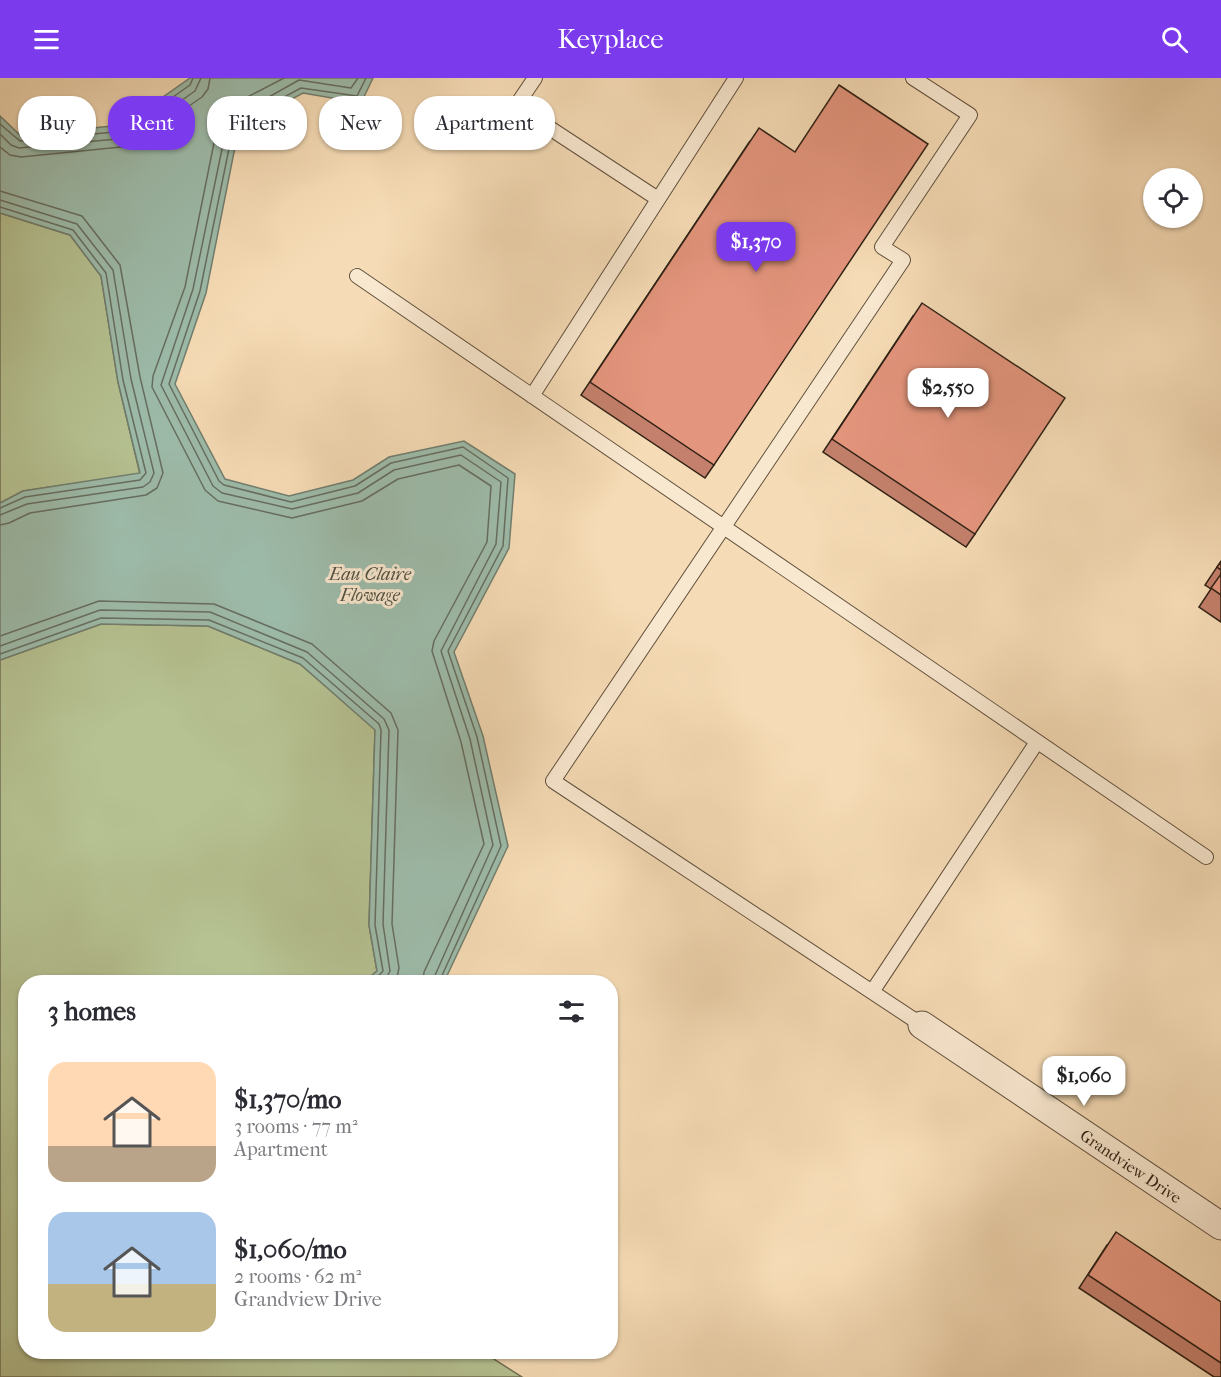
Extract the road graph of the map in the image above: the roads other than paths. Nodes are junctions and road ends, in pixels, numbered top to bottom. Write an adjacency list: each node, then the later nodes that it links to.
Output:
1 (535, 78): 4 (lane)
2 (736, 78): 4 (lane)
3 (913, 78): 7 (lane)
4 (657, 199): 6 (lane)
5 (357, 276): 6 (lane)
6 (532, 396): 7 (lane)
7 (723, 528): 8 (lane); 10 (lane)
8 (1037, 742): 9 (lane); 10 (lane)
9 (1206, 857)
10 (872, 992): 11 (lane)
11 (922, 1025): 12 (street, Grandview Drive)
12 (1221, 1226)

